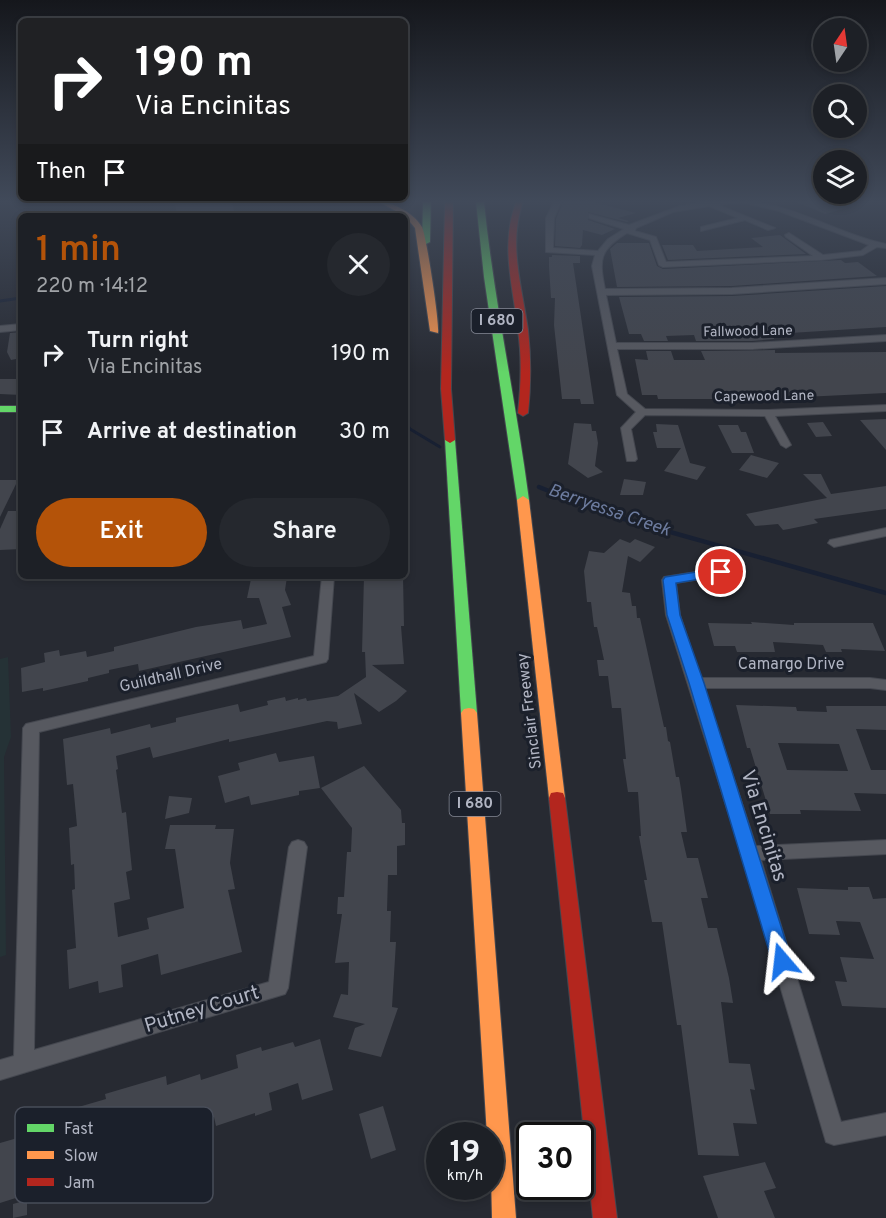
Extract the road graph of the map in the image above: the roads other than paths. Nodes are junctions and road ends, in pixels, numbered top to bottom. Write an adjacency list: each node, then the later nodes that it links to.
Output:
1 (513, 258): 22 (main road)
2 (424, 259): 9 (main road)
3 (425, 259): 9 (main road)
4 (448, 259): 16 (main road, I 680)
5 (486, 259): 22 (main road, Sinclair Freeway / I 680)
6 (596, 259): 11 (street)
7 (661, 259): 8 (street)
8 (802, 259)
9 (425, 263): 16 (main road)
10 (886, 281): 11 (street)
11 (601, 292): 15 (street)
12 (18, 327): 13 (street)
13 (0, 329)
14 (886, 338): 15 (street, Fallwood Lane)
15 (611, 346): 20 (street)
16 (446, 389): 37 (main road, I 680)
17 (886, 408): 21 (street, Capewood Lane)
18 (0, 409): 19 (main road)
19 (18, 409)
20 (642, 412): 21 (street, Capewood Lane); 24 (street)
21 (768, 413): 23 (street)
22 (516, 439): 38 (main road, Sinclair Freeway / I 680)
23 (786, 446)
24 (631, 459)
25 (886, 532): 26 (street)
26 (834, 543)
27 (721, 572): 29 (street, Via Encinitas)
28 (328, 579): 34 (street, Guildhall Drive)
29 (697, 683): 30 (street, Camargo Drive); 33 (street, Via Encinitas)
30 (886, 685)
31 (298, 847): 34 (street, Putney Court)
32 (886, 847): 33 (street)
33 (750, 852): 36 (street, Via Encinitas)
34 (24, 1063): 35 (street)
35 (0, 1070)
36 (886, 1124)
37 (504, 1218)
38 (605, 1218)

